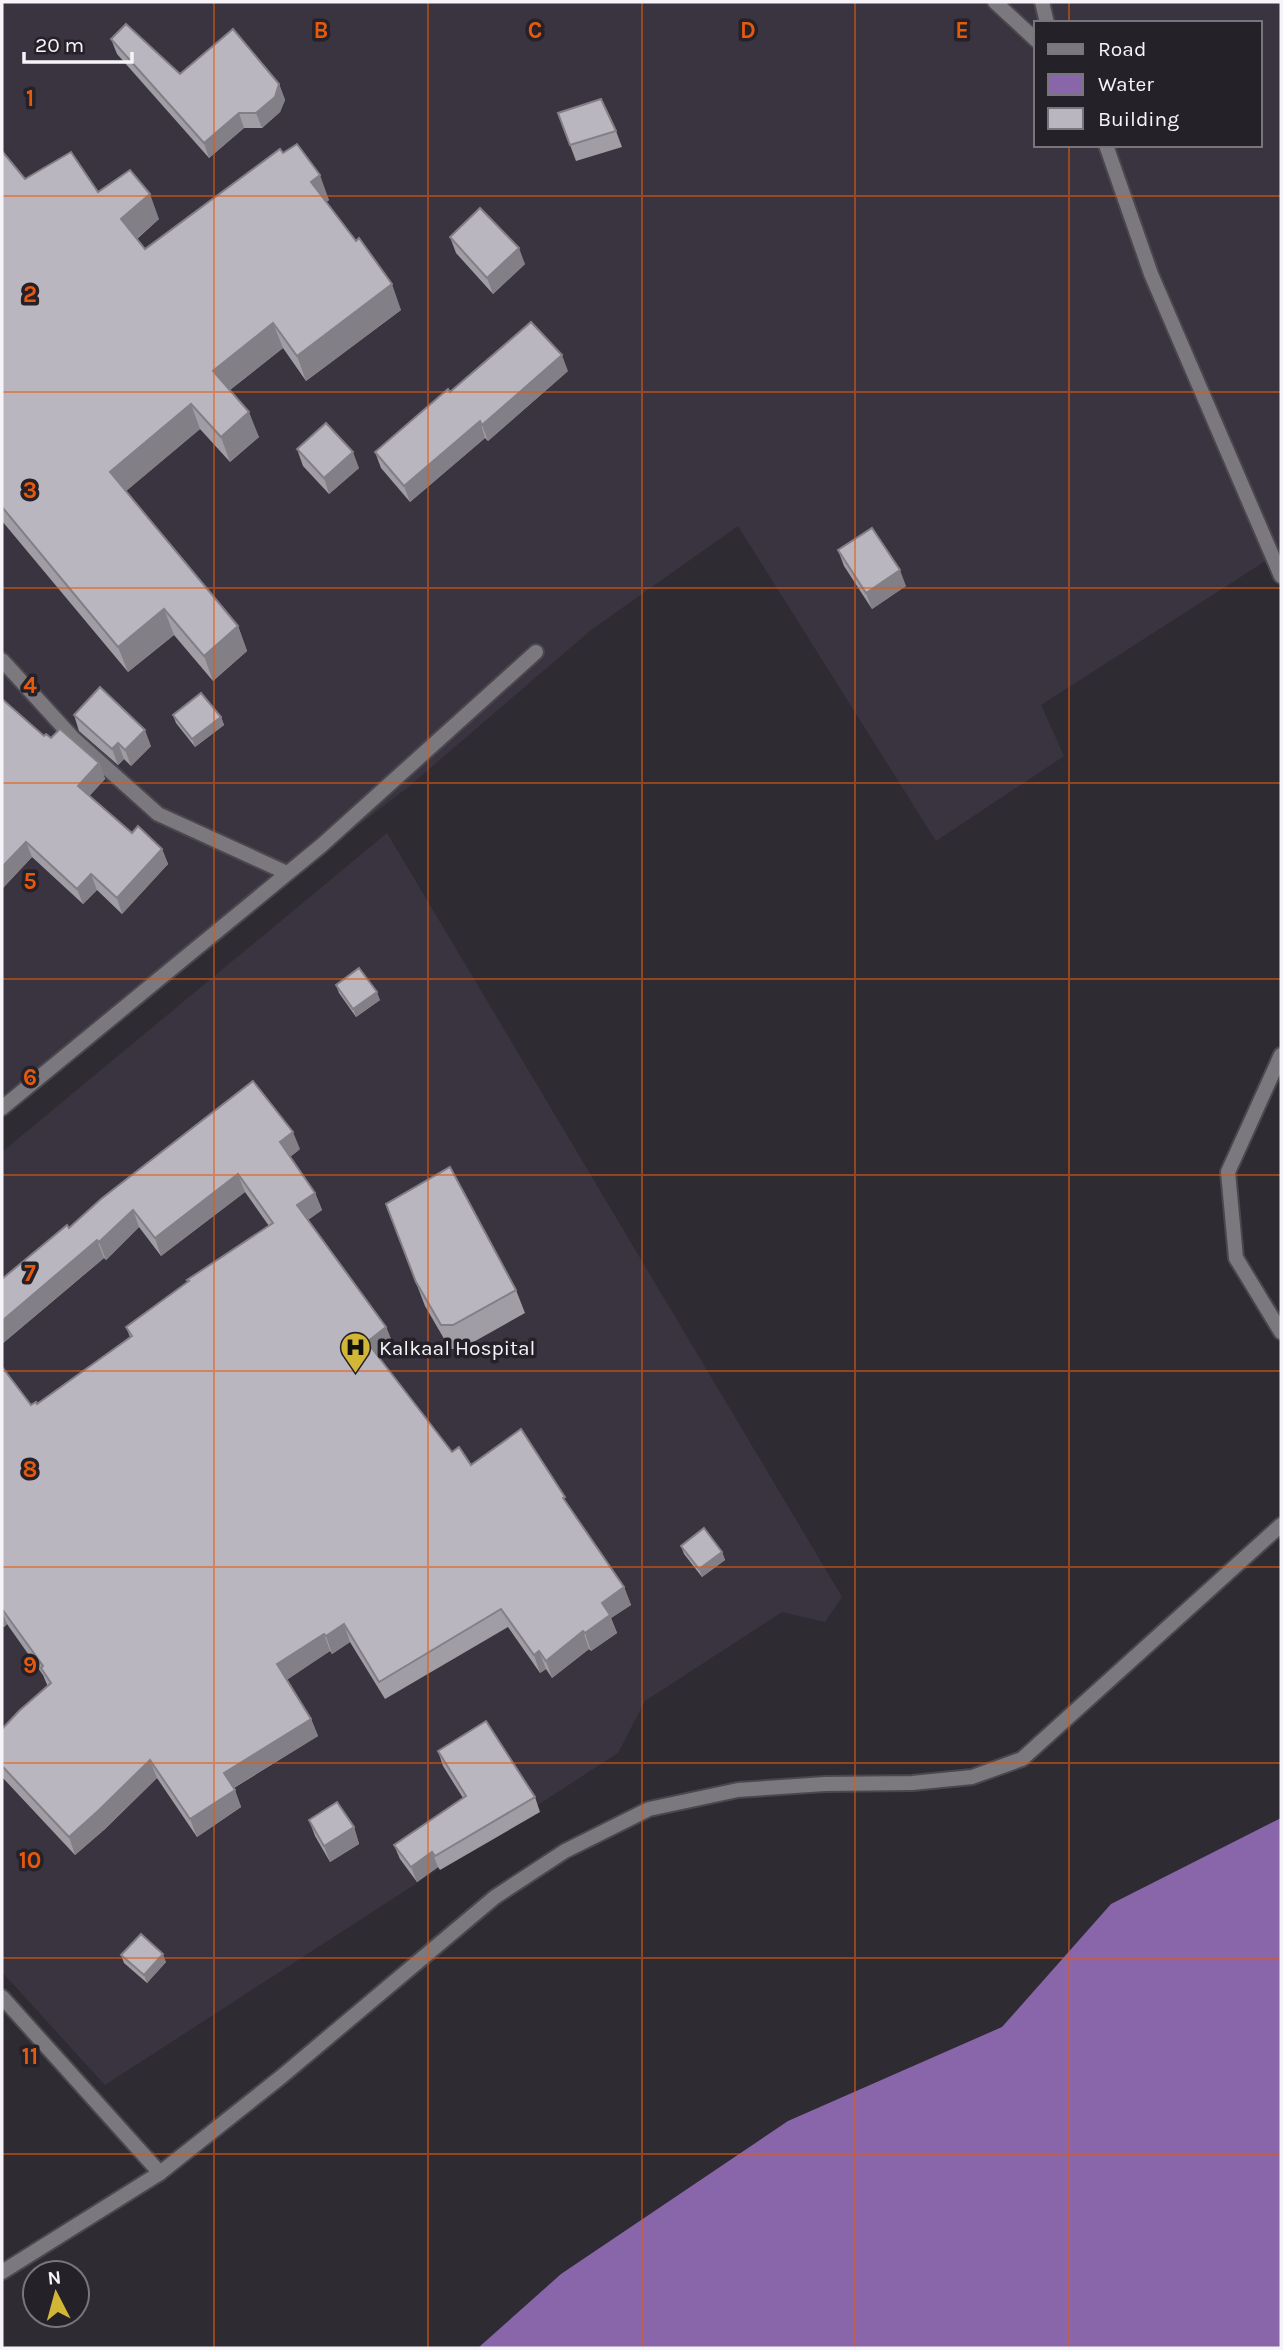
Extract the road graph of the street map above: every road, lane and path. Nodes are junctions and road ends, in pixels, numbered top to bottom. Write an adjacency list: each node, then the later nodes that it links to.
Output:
1 (995, 2): 4 (street)
2 (1042, 2): 3 (street)
3 (1047, 21)
4 (1034, 38)
5 (1107, 147): 6 (street)
6 (1281, 576)
7 (536, 652): 9 (street)
8 (2, 660): 9 (street)
9 (287, 873): 11 (street)
10 (1281, 1055): 12 (street)
11 (2, 1108)
12 (1281, 1332)
13 (1281, 1525): 15 (street)
14 (2, 1997): 15 (street)
15 (160, 2173): 16 (street)
16 (2, 2272)

